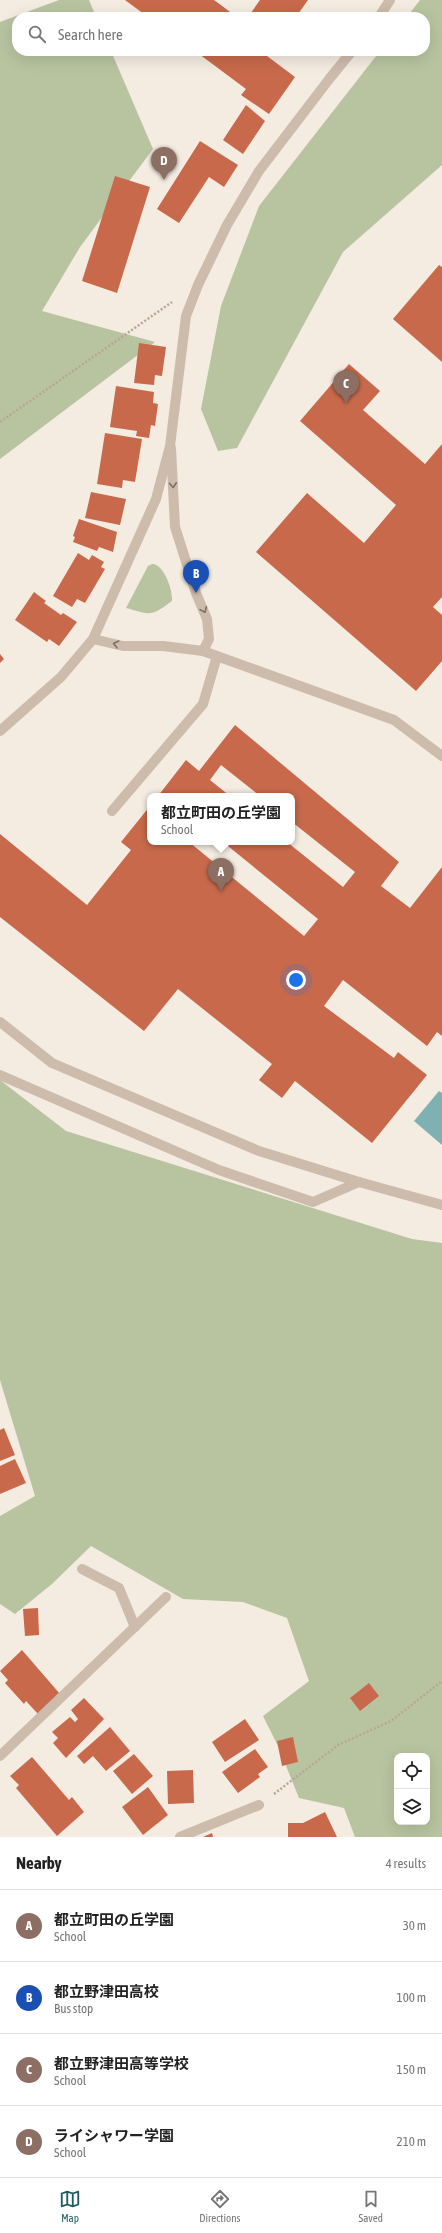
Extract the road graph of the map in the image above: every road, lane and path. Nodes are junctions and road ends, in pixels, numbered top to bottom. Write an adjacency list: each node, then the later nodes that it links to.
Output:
1 (390, 0): 2 (street)
2 (382, 12)
3 (348, 56): 4 (street)
4 (198, 285): 5 (path); 6 (street)
5 (0, 422)
6 (170, 446): 7 (street); 8 (street, one-way to 8)
7 (93, 639): 8 (street, one-way to 7); 10 (street)
8 (203, 651): 9 (street)
9 (217, 656): 11 (street); 12 (street)
10 (0, 731)
11 (442, 756)
12 (112, 811)
13 (0, 1022): 15 (street)
14 (0, 1075): 15 (street)
15 (359, 1182): 16 (street)
16 (442, 1205)
17 (82, 1569): 19 (street)
18 (166, 1597): 19 (street)
19 (135, 1627): 21 (street)
20 (442, 1681): 22 (path)
21 (0, 1756)
22 (259, 1805): 23 (street)
23 (180, 1837)

